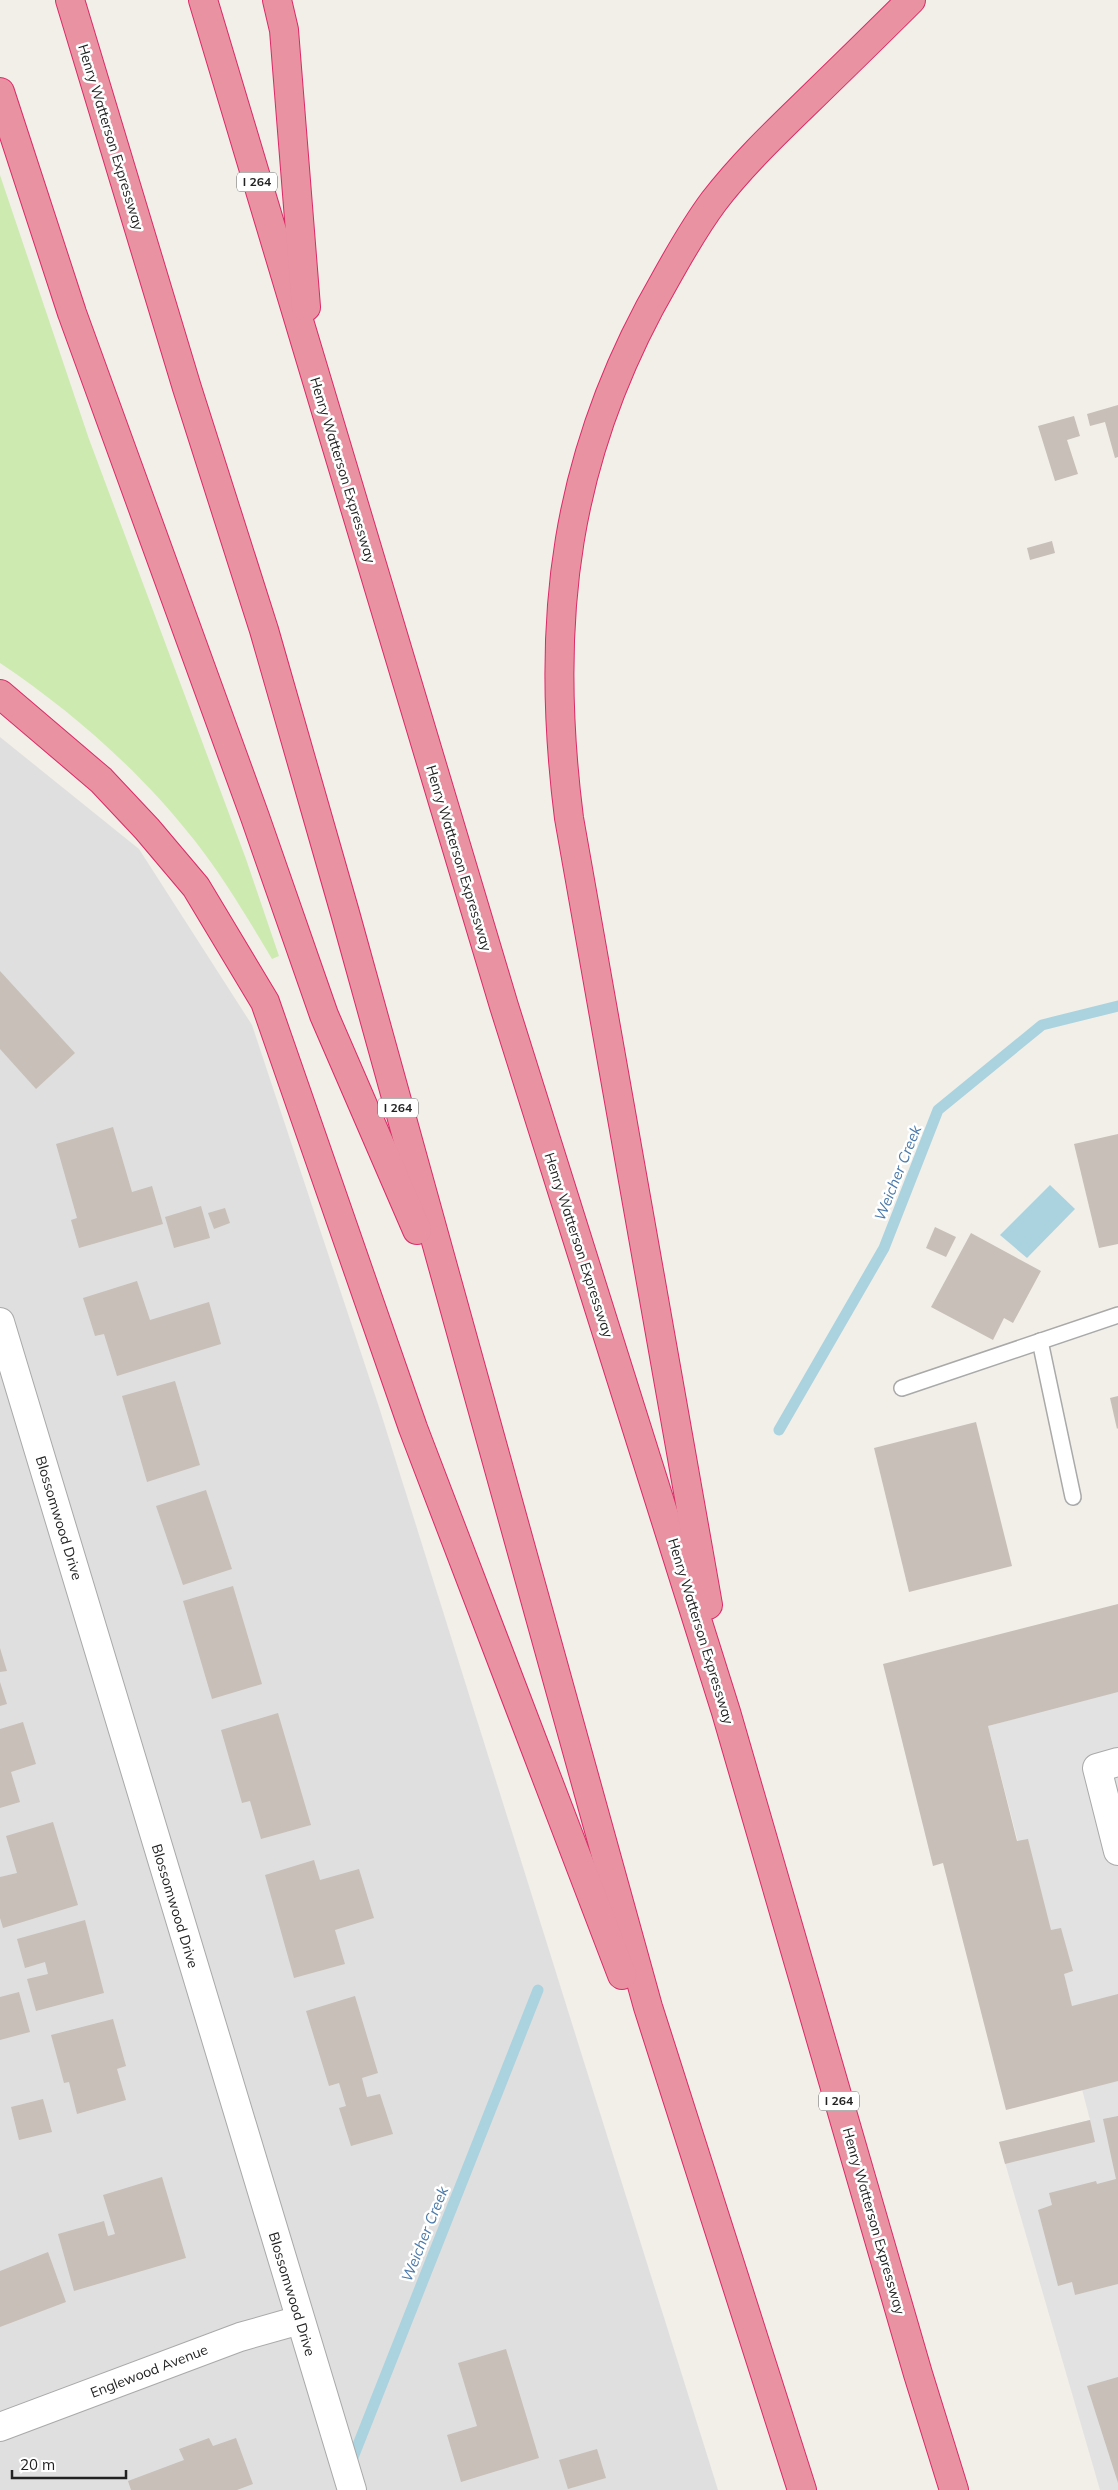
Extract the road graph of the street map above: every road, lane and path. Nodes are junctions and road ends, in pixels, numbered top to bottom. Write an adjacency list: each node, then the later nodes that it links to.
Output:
1 (70, 0): 10 (highway, Henry Watterson Expressway / I 264)
2 (203, 0): 6 (highway, Henry Watterson Expressway / I 264)
3 (277, 0): 6 (highway)
4 (912, 0): 14 (highway)
5 (0, 92): 10 (highway)
6 (311, 363): 14 (highway, Henry Watterson Expressway / I 264)
7 (0, 694): 17 (highway)
8 (1118, 1315): 11 (lane)
9 (0, 1322): 18 (street, Blossomwood Drive)
10 (458, 1325): 17 (highway, Henry Watterson Expressway / I 264)
11 (1040, 1341): 12 (lane); 13 (lane)
12 (902, 1388)
13 (1073, 1497)
14 (726, 1712): 22 (highway, Henry Watterson Expressway / I 264)
15 (1118, 1762): 16 (street)
16 (1118, 1851)
17 (716, 2219): 21 (highway, Henry Watterson Expressway / I 264)
18 (300, 2320): 19 (street, Englewood Avenue); 20 (street, Blossomwood Drive)
19 (0, 2427)
20 (352, 2490)
21 (802, 2490)
22 (954, 2490)

